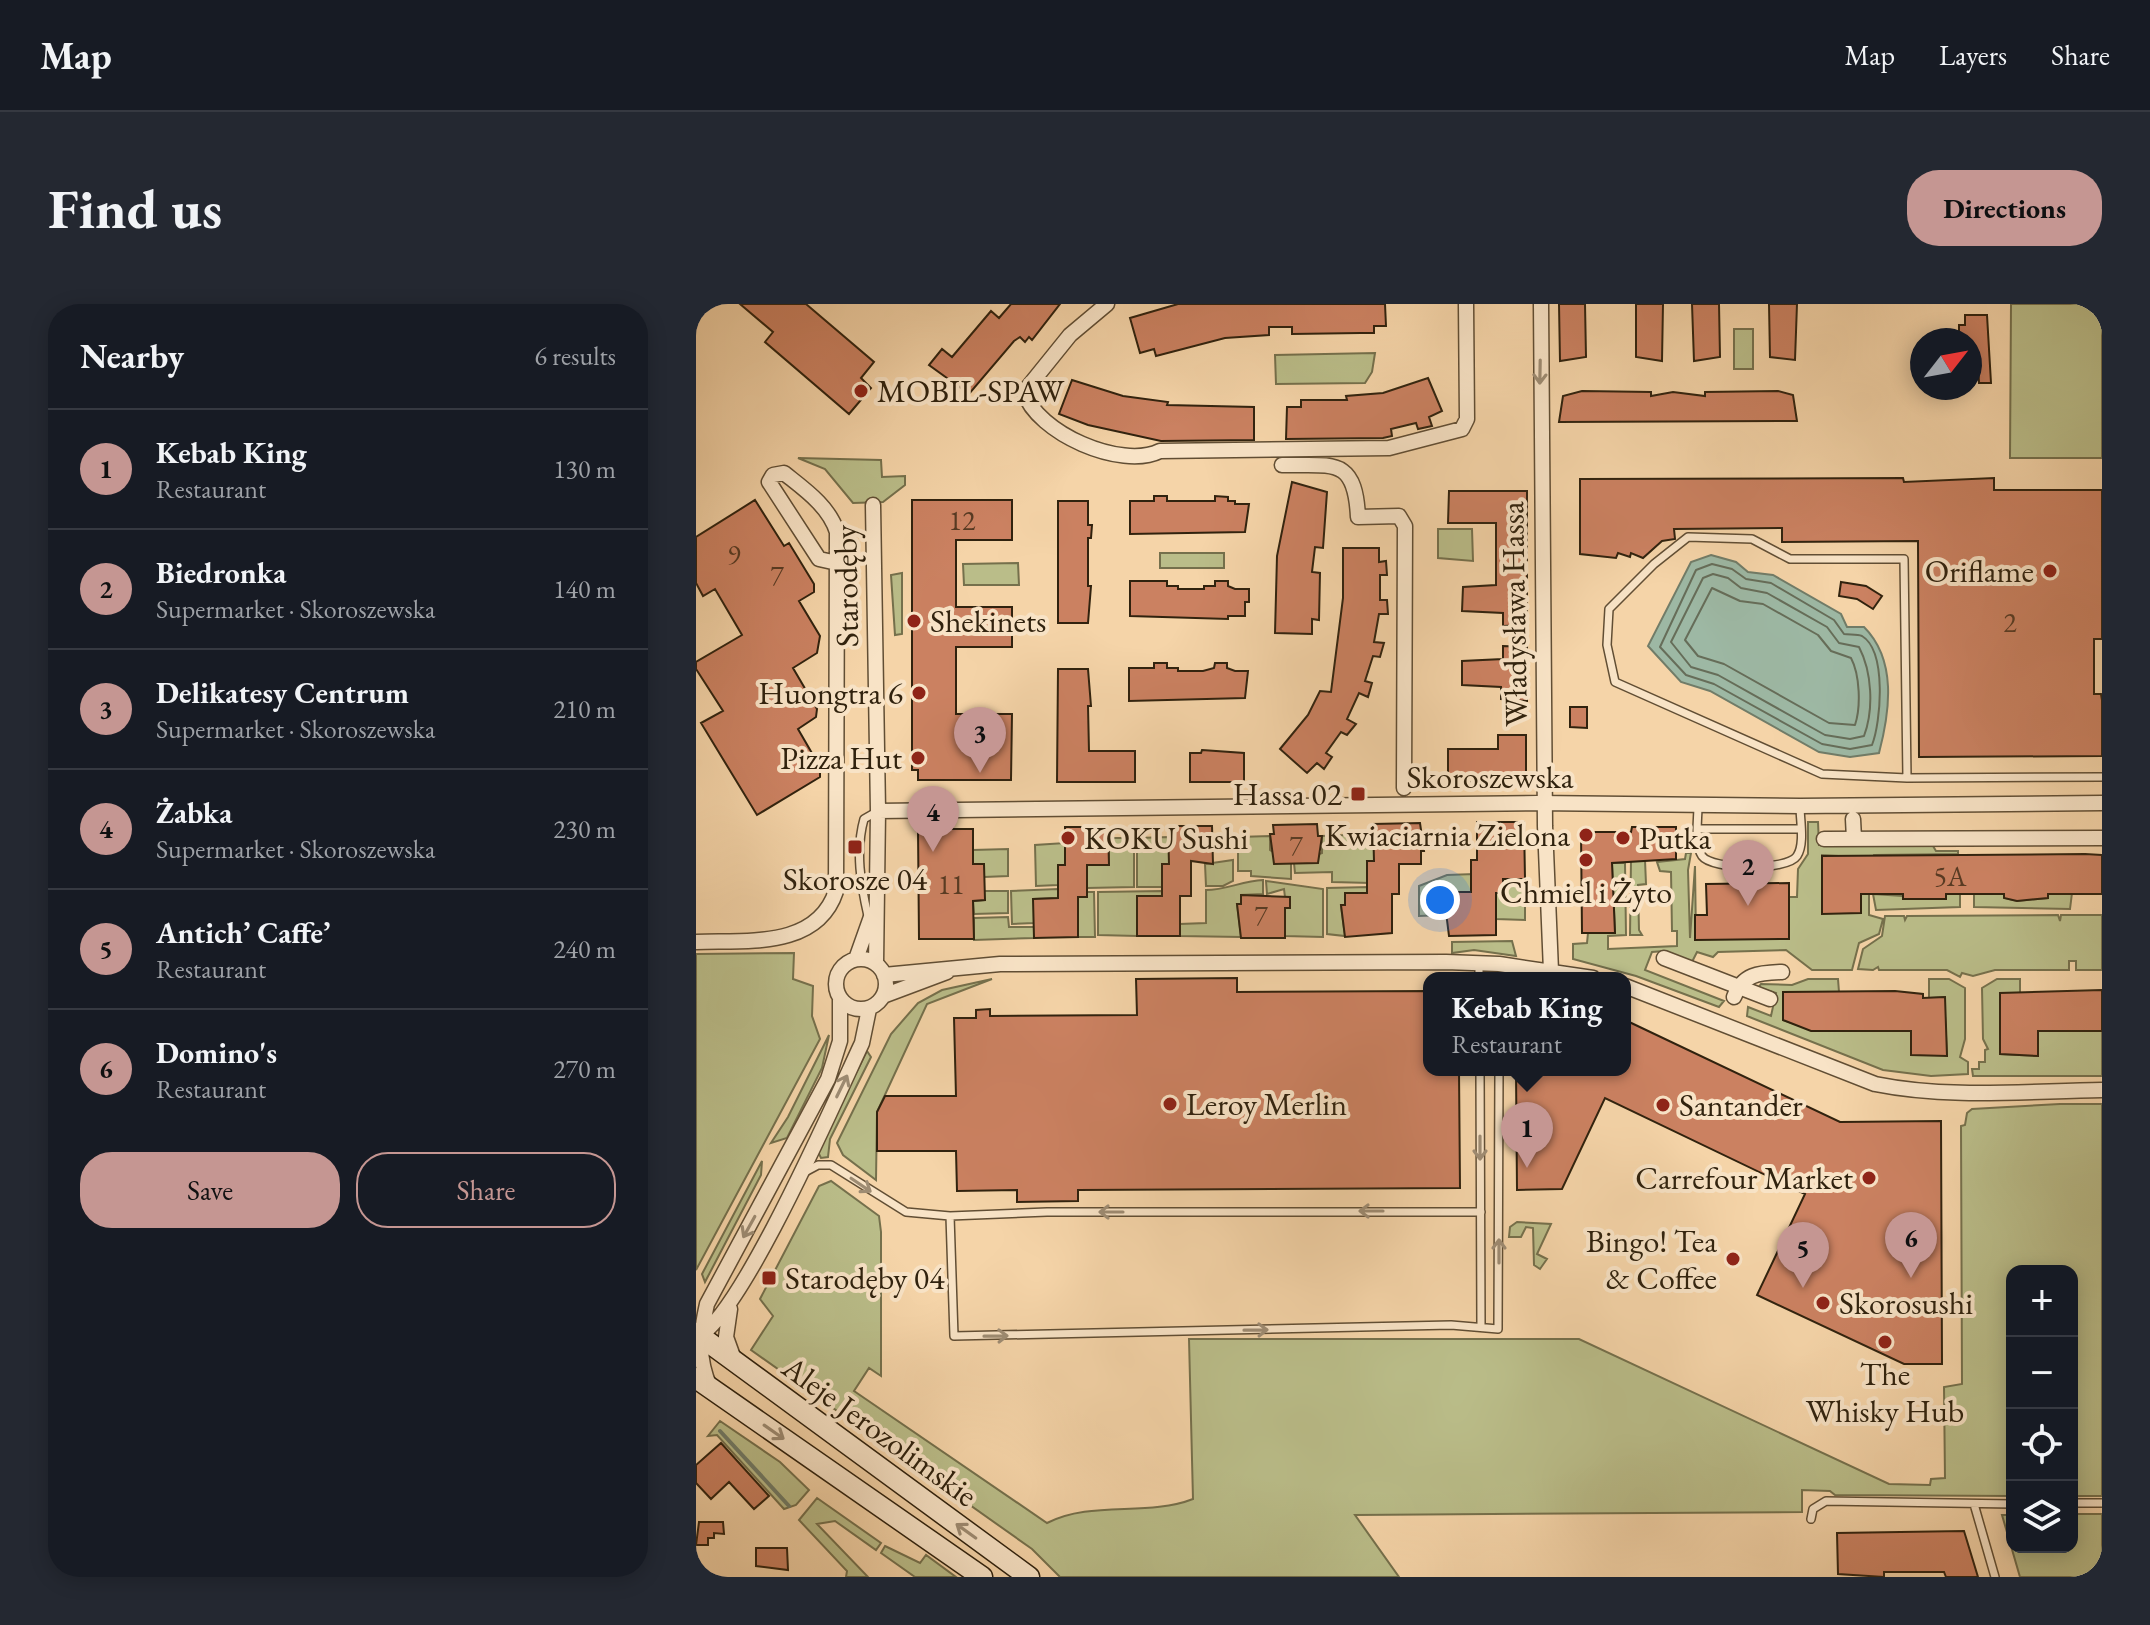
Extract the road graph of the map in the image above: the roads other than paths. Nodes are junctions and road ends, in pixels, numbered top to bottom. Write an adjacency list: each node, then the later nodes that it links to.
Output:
1 (1107, 304): 2 (street)
2 (1466, 304)
3 (1541, 304): 13 (street, Władysława Hassa, one-way to 13)
4 (1282, 465): 11 (street)
5 (808, 492): 7 (street); 7 (street); 8 (street)
6 (873, 505): 16 (street, Starodęby)
7 (785, 507): 8 (street)
8 (837, 563): 27 (street)
9 (2102, 777): 10 (lane)
10 (1907, 778): 10 (lane)
11 (1404, 788)
12 (2102, 803): 17 (street, Skoroszewska)
13 (1545, 805): 14 (street, Skoroszewska); 16 (street, Skoroszewska); 34 (street, Władysława Hassa)
14 (1698, 806): 15 (street, Skoroszewska); 18 (lane)
15 (1800, 806): 17 (street, Skoroszewska); 19 (lane)
16 (878, 811): 25 (street, Starodęby); 26 (lane)
17 (1853, 812): 23 (street)
18 (1698, 829): 19 (lane); 19 (lane)
19 (1801, 829)
20 (2085, 838): 21 (street); 23 (street); 24 (street)
21 (2102, 838)
22 (1824, 839): 23 (street)
23 (1854, 839)
24 (2085, 854)
25 (875, 906): 26 (street, Starodęby); 31 (street, Starodęby)
26 (869, 922): 29 (street, Starodęby)
27 (696, 942)
28 (1664, 958): 38 (street)
29 (856, 959): 31 (street); 41 (street)
30 (963, 966): 31 (street); 32 (street); 39 (street)
31 (880, 969): 39 (street)
32 (1479, 970): 33 (street)
33 (1499, 971): 34 (street)
34 (1551, 971): 35 (street)
35 (1557, 972)
36 (1782, 972): 38 (street)
37 (1631, 988): 45 (street)
38 (1736, 992): 40 (street)
39 (883, 996): 42 (street)
40 (1770, 999)
41 (840, 1000): 42 (street); 49 (street, one-way to 49)
42 (869, 1009): 46 (street, one-way to 42)
43 (1480, 1076): 47 (lane, one-way to 47)
44 (1499, 1076): 52 (lane, one-way to 44)
45 (2102, 1090)
46 (795, 1181): 48 (lane, one-way to 48); 51 (street)
47 (1481, 1212): 48 (lane, one-way to 48); 52 (lane)
48 (950, 1216): 52 (lane, one-way to 52)
49 (713, 1293): 50 (street); 53 (street)
50 (696, 1304)
51 (731, 1304): 53 (street); 54 (street)
52 (1481, 1327)
53 (697, 1335): 54 (main road, Aleje Jerozolimskie); 55 (street)
54 (735, 1362): 62 (main road, Aleje Jerozolimskie, one-way to 54)
55 (703, 1383): 61 (main road, Aleje Jerozolimskie, one-way to 61)
56 (2078, 1503): 57 (lane)
57 (2102, 1503)
58 (1974, 1504): 59 (lane); 60 (lane); 63 (lane)
59 (2006, 1504)
60 (1811, 1519)
61 (982, 1577)
62 (1029, 1577)
63 (1995, 1577)

